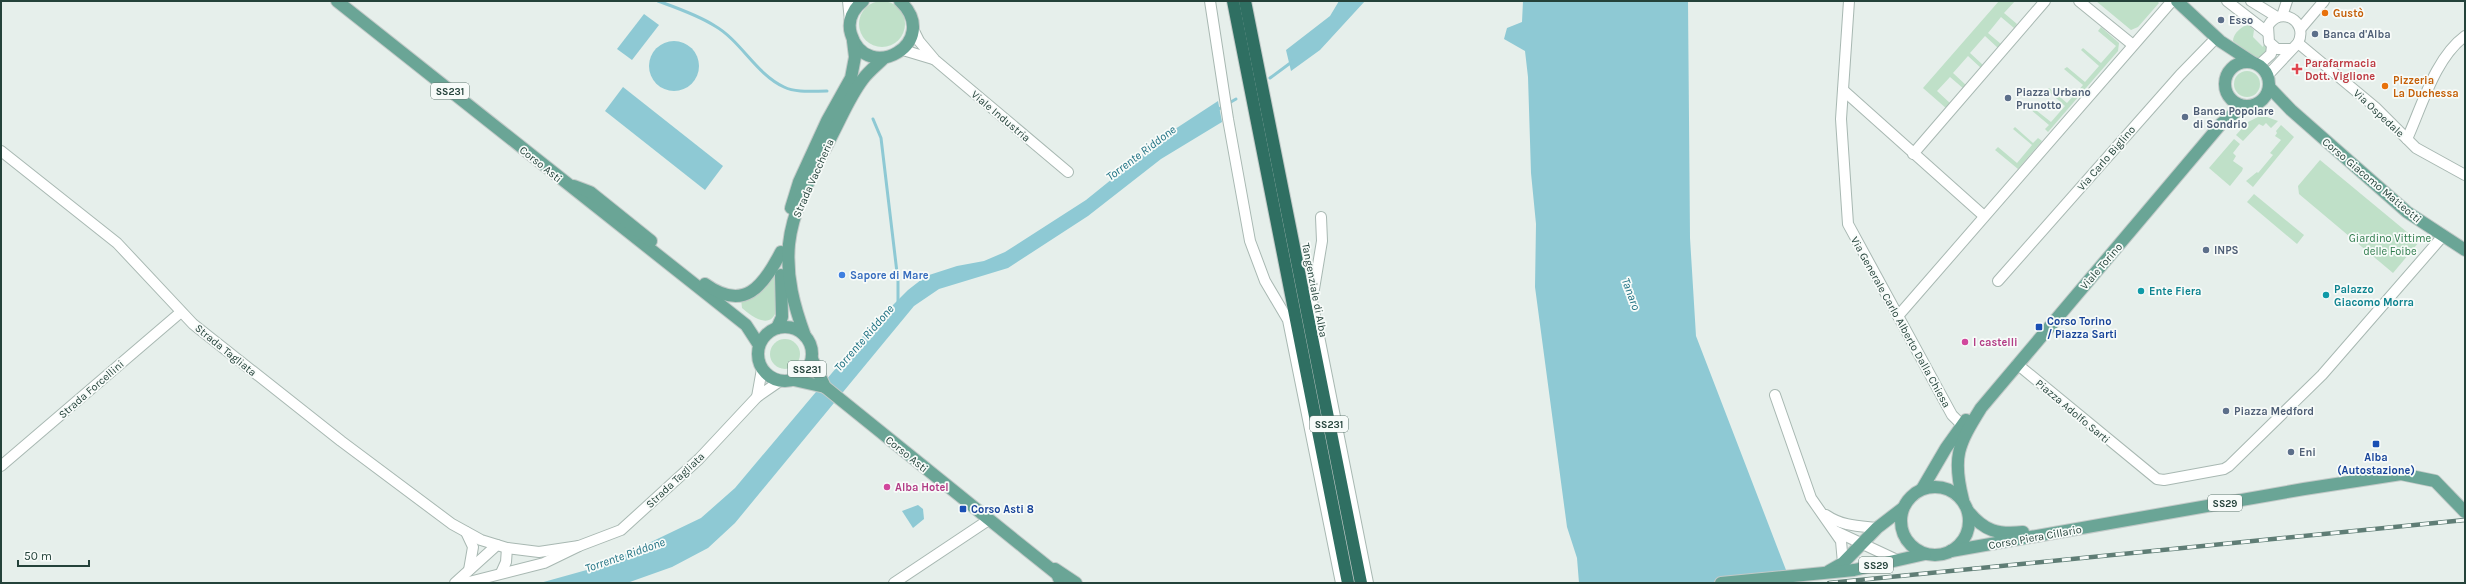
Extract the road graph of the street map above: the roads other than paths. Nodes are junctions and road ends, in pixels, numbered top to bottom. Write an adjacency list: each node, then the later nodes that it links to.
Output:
1 (337, 1): 50 (main road, Corso Asti / SS231)
2 (848, 1): 21 (street)
3 (863, 1): 21 (main road)
4 (900, 1): 19 (main road)
5 (911, 1): 19 (main road)
6 (1210, 1): 102 (street)
7 (1233, 1): 56 (highway, Tangenziale di Alba / SS231)
8 (1245, 1): 26 (highway, Tangenziale di Alba / SS231)
9 (1249, 1): 26 (highway)
10 (1849, 1): 39 (street, Via Generale Carlo Alberto Dalla Chiesa)
11 (2046, 1): 47 (street)
12 (2079, 1): 29 (street)
13 (2172, 1): 29 (street)
14 (2177, 1): 27 (main road)
15 (2227, 1): 24 (street)
16 (2251, 1): 20 (street)
17 (2287, 1): 20 (street)
18 (2324, 1): 22 (street)
19 (911, 16): 23 (main road)
20 (2279, 16): 22 (street); 24 (street)
21 (850, 21): 28 (main road, Strada Vaccheria)
22 (2301, 28): 31 (street)
23 (913, 29): 32 (main road); 34 (street, Viale Industria)
24 (2267, 32): 30 (street)
25 (2465, 36): 45 (street)
26 (1252, 37): 56 (highway, Tangenziale di Alba / SS231)
27 (2218, 40): 35 (main road); 36 (main road); 57 (street, Via Carlo Biglino)
28 (853, 41): 33 (main road); 55 (main road, Strada Vaccheria)
29 (2133, 45): 51 (street)
30 (2272, 46): 31 (street); 35 (street)
31 (2295, 46): 37 (street); 45 (street, Via Ospedale)
32 (903, 50): 33 (main road); 34 (street, Viale Industria)
33 (884, 58): 62 (main road, Strada Vaccheria)
34 (935, 60): 48 (street, Viale Industria)
35 (2255, 64): 36 (main road); 37 (main road)
36 (2232, 68): 40 (main road)
37 (2268, 75): 38 (main road)
38 (2269, 87): 41 (main road); 42 (main road, Corso Giacomo Matteotti)
39 (1843, 90): 47 (street); 59 (street, Via Generale Carlo Alberto Dalla Chiesa)
40 (2228, 96): 43 (main road); 44 (main road, Viale Torino)
41 (2263, 100): 42 (main road, Corso Giacomo Matteotti); 43 (main road)
42 (2283, 104): 53 (main road, Corso Giacomo Matteotti)
43 (2243, 106): 44 (main road, Viale Torino)
44 (2221, 124): 65 (main road, Viale Torino)
45 (2407, 139): 49 (street, Via Ospedale)
46 (1, 151): 58 (street, Strada Tagliata)
47 (1913, 154): 51 (street)
48 (1068, 172)
49 (2465, 175)
50 (564, 182): 55 (main road); 60 (main road, Corso Asti / SS231)
51 (1984, 216): 59 (street)
52 (1321, 217): 105 (street)
53 (2442, 237): 54 (main road, Corso Giacomo Matteotti); 65 (street, Piazza Adolfo Sarti)
54 (2465, 250)
55 (781, 252): 61 (main road, Strada Vaccheria)
56 (1291, 267): 103 (highway, Tangenziale di Alba / SS231); 104 (highway, Tangenziale di Alba / SS231)
57 (1998, 281)
58 (181, 312): 74 (street, Strada Forcellini); 85 (street, Strada Tagliata)
59 (1898, 316): 73 (street, Via Generale Carlo Alberto Dalla Chiesa)
60 (746, 325): 61 (main road, SS231); 63 (main road, SS231)
61 (774, 329): 62 (main road, SS231); 63 (main road)
62 (805, 336): 64 (main road, SS231)
63 (759, 345): 66 (main road, SS231)
64 (812, 359): 67 (main road, SS231); 69 (main road, SS231)
65 (2017, 364): 72 (main road, Viale Torino)
66 (762, 369): 68 (main road, SS231); 71 (street)
67 (794, 380): 68 (main road, SS231); 69 (main road, SS231)
68 (780, 382): 71 (street, Strada Tagliata)
69 (823, 385): 81 (main road, Corso Asti / SS231)
70 (1775, 395): 78 (street)
71 (757, 397): 87 (street, Strada Tagliata)
72 (1981, 408): 73 (main road, Viale Torino); 76 (main road, Viale Torino)
73 (1962, 424): 75 (main road, Viale Torino)
74 (1, 466)
75 (1922, 489): 76 (main road); 77 (main road)
76 (1963, 500): 79 (main road)
77 (1903, 508): 83 (main road, SS29); 91 (main road)
78 (1818, 509): 83 (street); 84 (street)
79 (1968, 512): 82 (main road, Corso Piera Cillario); 90 (main road)
80 (2465, 512): 82 (main road, Corso Piera Cillario / SS29)
81 (990, 519): 89 (main road, Corso Asti / SS231); 99 (street)
82 (2120, 522): 90 (main road, Corso Piera Cillario / SS29)
83 (1877, 528): 86 (main road, SS29)
84 (1835, 531): 86 (street); 93 (street)
85 (466, 532): 88 (street, Strada Tagliata); 94 (street)
86 (1859, 544): 92 (street); 93 (main road, SS29)
87 (579, 546): 88 (street, Strada Tagliata); 95 (street, Strada Tagliata)
88 (502, 547): 94 (street); 95 (street)
89 (1028, 550): 100 (main road, Corso Asti / SS231); 101 (main road, Corso Asti / SS231)
90 (1951, 551): 91 (main road)
91 (1925, 554): 92 (main road, SS29)
92 (1897, 560): 96 (main road, SS29)
93 (1843, 563): 96 (main road, SS29)
94 (468, 572): 97 (street)
95 (501, 573): 98 (street, Strada Tagliata)
96 (1826, 573): 106 (main road, SS29)
97 (455, 583)
98 (466, 583)
99 (894, 583)
100 (1061, 583)
101 (1076, 583)
102 (1341, 583)
103 (1348, 583)
104 (1360, 583)
105 (1368, 583)
106 (1721, 583)

